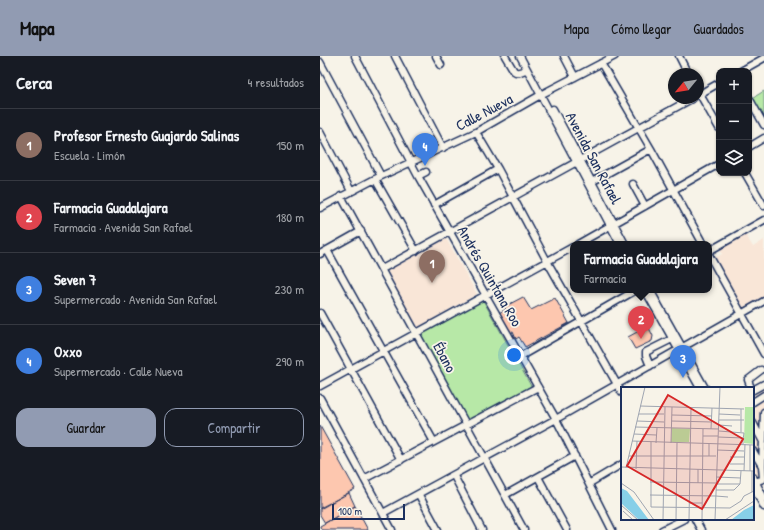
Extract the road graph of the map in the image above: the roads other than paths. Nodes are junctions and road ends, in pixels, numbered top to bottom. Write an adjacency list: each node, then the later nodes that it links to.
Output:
1 (354, 56): 32 (street, Andrés Quintana Roo)
2 (395, 56): 30 (street)
3 (436, 56): 12 (street)
4 (505, 56): 15 (street)
5 (520, 56): 15 (street, Avenida San Rafael)
6 (564, 56): 16 (street)
7 (615, 56): 10 (street, Calle Nueva)
8 (679, 56): 13 (street)
9 (763, 58): 14 (street)
10 (605, 60): 16 (street, Calle Nueva); 25 (street)
11 (320, 62): 37 (street)
12 (441, 65)
13 (685, 68)
14 (746, 68)
15 (527, 70): 19 (street, Avenida San Rafael)
16 (575, 77): 19 (street, Calle Nueva)
17 (716, 85): 18 (street)
18 (704, 91)
19 (542, 94): 27 (street, Calle Nueva); 33 (street, Avenida San Rafael)
20 (704, 102): 23 (street)
21 (752, 103): 24 (street)
22 (682, 104): 25 (street)
23 (716, 123)
24 (764, 125)
25 (639, 128): 31 (street); 33 (street)
26 (320, 132): 44 (street)
27 (476, 132): 30 (street, Calle Nueva); 35 (street)
28 (764, 138): 29 (street)
29 (752, 145)
30 (443, 148): 32 (street, Calle Nueva)
31 (651, 149): 41 (street); 43 (street)
32 (411, 162): 37 (street, Calle Nueva); 38 (street, Andrés Quintana Roo)
33 (578, 162): 41 (street, Avenida San Rafael); 46 (street)
34 (716, 166): 43 (street)
35 (498, 169): 46 (street); 47 (street)
36 (426, 172): 38 (street)
37 (381, 176): 40 (street, Calle Nueva)
38 (418, 176): 47 (street, Andrés Quintana Roo)
39 (747, 176): 50 (street)
40 (375, 179): 44 (street, Calle Nueva); 62 (street)
41 (590, 184): 52 (street, Avenida San Rafael)
42 (633, 184): 49 (street)
43 (674, 190): 49 (street); 58 (street)
44 (351, 191): 45 (street, Calle Nueva)
45 (341, 196): 48 (street, Calle Nueva); 53 (street, Ébano)
46 (513, 197): 54 (street); 64 (street)
47 (434, 205): 54 (street, Andrés Quintana Roo)
48 (321, 206)
49 (645, 206): 52 (street)
50 (764, 206)
51 (764, 220): 60 (street)
52 (612, 225): 55 (street); 56 (street, Avenida San Rafael); 57 (street, Avenida San Rafael)
53 (361, 231): 61 (street); 66 (street, Ébano)
54 (450, 232): 62 (street); 70 (street, Andrés Quintana Roo)
55 (583, 241)
56 (619, 241)
57 (623, 241)
58 (701, 241)
59 (570, 249): 64 (street)
60 (712, 249)
61 (327, 250): 63 (street); 78 (street)
62 (416, 251): 66 (street)
63 (320, 254)
64 (547, 261): 70 (street); 74 (street)
65 (712, 261): 73 (street)
66 (382, 269): 75 (street, Ébano)
67 (631, 293): 74 (street)
68 (648, 293): 76 (street)
69 (652, 293): 76 (street)
70 (486, 295): 75 (street); 80 (street, Andrés Quintana Roo)
71 (764, 301): 73 (street)
72 (320, 313): 82 (street)
73 (741, 314): 77 (street); 79 (street)
74 (581, 322): 80 (street); 85 (street)
75 (417, 333): 78 (street); 99 (street, Ébano)
76 (674, 338): 77 (street); 81 (street)
77 (680, 348): 81 (street); 88 (street); 89 (street)
78 (384, 351): 82 (street); 101 (street)
79 (764, 354)
80 (521, 356): 87 (street, Andrés Quintana Roo)
81 (650, 366): 85 (street)
82 (351, 370): 86 (street); 105 (street)
83 (761, 370): 90 (street)
84 (764, 384): 91 (street)
85 (617, 385): 92 (street); 97 (street)
86 (320, 386)
87 (538, 387): 97 (street, Andrés Quintana Roo); 99 (street)
88 (700, 387)
89 (704, 387)
90 (751, 387)
91 (754, 388)
92 (621, 391)
93 (764, 395): 95 (street)
94 (320, 398): 110 (street)
95 (754, 401)
96 (764, 412): 100 (street)
97 (556, 419): 103 (street, Andrés Quintana Roo); 104 (street)
98 (754, 425): 100 (street)
99 (467, 426): 101 (street); 104 (street, Ébano)
100 (763, 441): 107 (street)
101 (434, 442): 105 (street)
102 (754, 452): 107 (street)
103 (575, 456): 109 (street); 113 (street, Andrés Quintana Roo)
104 (486, 458): 108 (street); 115 (street, Ébano)
105 (401, 460): 110 (street)
106 (621, 465): 113 (street)
107 (762, 466): 111 (street)
108 (454, 476): 114 (street); 123 (street)
109 (538, 477): 115 (street); 125 (street)
110 (364, 479): 118 (street)
111 (763, 480): 112 (street)
112 (754, 482): 116 (street); 117 (street)
113 (590, 483): 126 (street, Andrés Quintana Roo)
114 (419, 494): 118 (street); 122 (street)
115 (505, 494): 124 (street, Ébano)
116 (764, 498)
117 (764, 507)
118 (383, 513): 121 (street)
119 (682, 520): 127 (street)
120 (696, 520): 128 (street)
121 (392, 530)
122 (438, 530)
123 (482, 530)
124 (524, 530)
125 (567, 530)
126 (612, 530)
127 (662, 530)
128 (701, 530)

